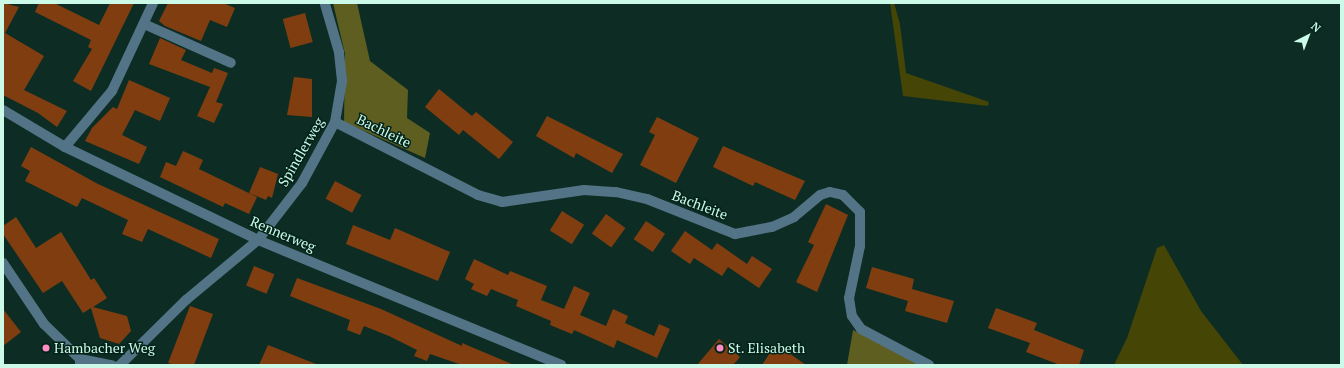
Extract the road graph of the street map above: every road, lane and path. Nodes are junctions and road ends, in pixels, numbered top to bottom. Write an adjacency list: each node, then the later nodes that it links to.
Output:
1 (153, 3): 3 (street)
2 (325, 4): 6 (street, Spindlerweg)
3 (144, 24): 4 (street); 7 (street)
4 (231, 63)
5 (3, 110): 7 (street, Rennerweg)
6 (335, 122): 8 (street, Spindlerweg); 14 (street, Bachleite)
7 (65, 147): 8 (street, Rennerweg)
8 (258, 240): 12 (street, Spindlerweg); 13 (street, Rennerweg)
9 (3, 263): 10 (street)
10 (80, 362): 11 (street)
11 (112, 365)
12 (120, 365)
13 (562, 365)
14 (929, 365)

